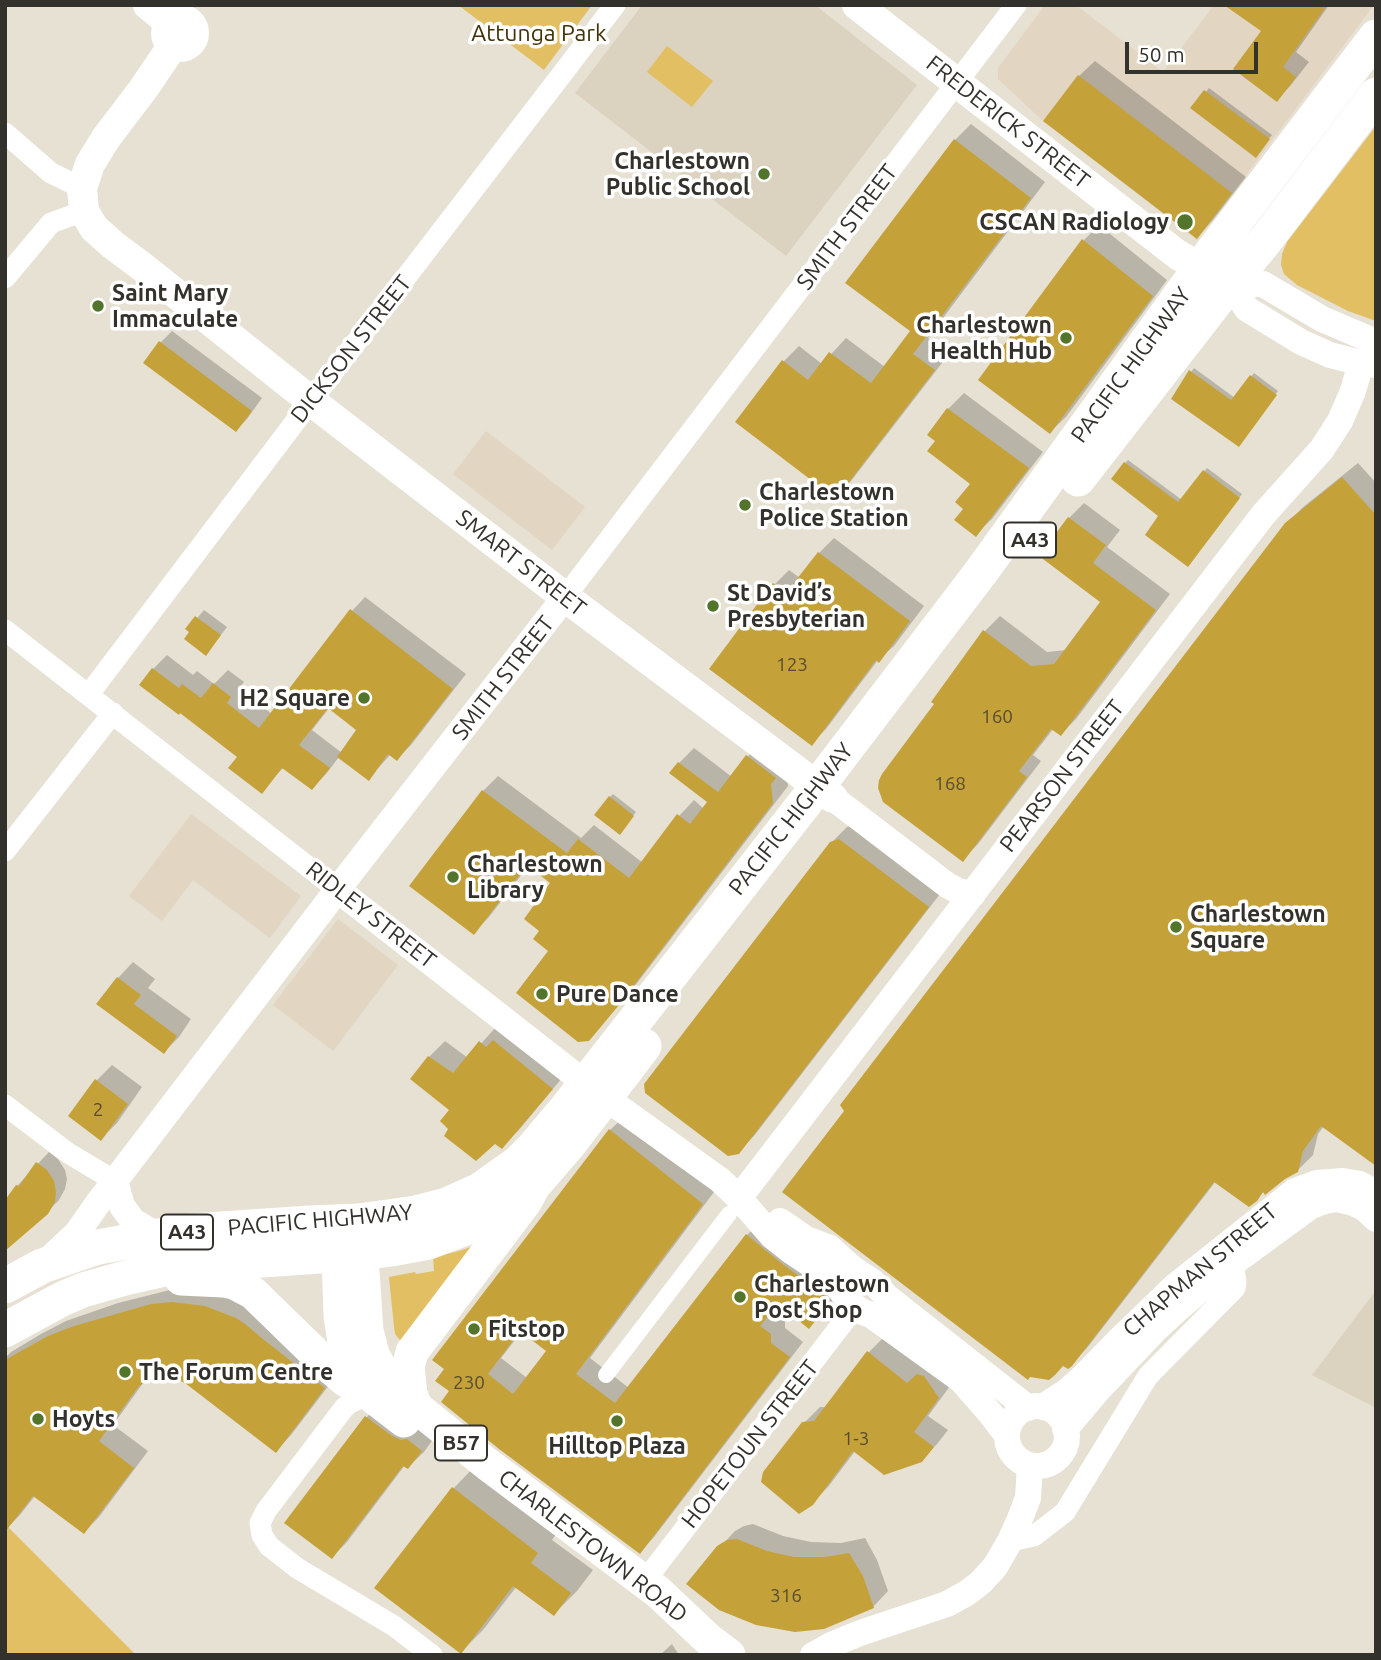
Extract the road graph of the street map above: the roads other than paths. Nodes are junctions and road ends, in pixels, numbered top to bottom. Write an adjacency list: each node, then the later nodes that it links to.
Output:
1 (615, 5): 13 (street, DICKSON STREET)
2 (857, 5): 6 (main road, FREDERICK STREET)
3 (1016, 5): 6 (street, SMITH STREET)
4 (178, 20): 9 (main road)
5 (1376, 37): 10 (highway, PACIFIC HIGHWAY / A43)
6 (957, 83): 10 (main road, FREDERICK STREET); 14 (street, SMITH STREET)
7 (1376, 95): 10 (highway, PACIFIC HIGHWAY / A43)
8 (5, 133): 9 (street)
9 (83, 200): 11 (street); 13 (main road, SMART STREET)
10 (1215, 276): 12 (street, FREDERICK STREET); 18 (highway, PACIFIC HIGHWAY / A43)
11 (5, 278)
12 (1372, 355): 21 (street, PEARSON STREET)
13 (311, 401): 14 (main road, SMART STREET); 16 (street, DICKSON STREET)
14 (565, 597): 18 (main road, SMART STREET); 20 (street, SMITH STREET)
15 (5, 630): 16 (street, RIDLEY STREET)
16 (89, 694): 17 (street, RIDLEY STREET)
17 (113, 713): 19 (street); 20 (street, RIDLEY STREET)
18 (825, 792): 21 (street, SMART STREET); 22 (highway, PACIFIC HIGHWAY / A43)
19 (5, 851)
20 (338, 890): 22 (street, RIDLEY STREET); 24 (street, SMITH STREET)
21 (972, 894): 27 (street, PEARSON STREET)
22 (595, 1090): 25 (highway, PACIFIC HIGHWAY / A43); 27 (street, RIDLEY STREET); 30 (highway, PACIFIC HIGHWAY / A43)
23 (5, 1105): 24 (street)
24 (115, 1181): 29 (street); 31 (street, SMITH STREET)
25 (537, 1181): 30 (highway, PACIFIC HIGHWAY / A43); 39 (main road)
26 (1376, 1193): 40 (street, CHAPMAN STREET)
27 (734, 1206): 35 (street, RIDLEY STREET); 37 (street)
28 (1376, 1219): 32 (street, CHAPMAN STREET)
29 (158, 1236): 30 (highway, PACIFIC HIGHWAY / A43); 31 (highway, PACIFIC HIGHWAY / A43)
30 (349, 1238): 33 (highway, PACIFIC HIGHWAY / A43); 38 (main road, CHARLESTOWN ROAD / B57); 39 (main road, CHARLESTOWN ROAD / B57)
31 (42, 1266): 34 (highway, PACIFIC HIGHWAY / A43)
32 (1229, 1266): 41 (street, CHAPMAN STREET); 44 (street, CHAPMAN STREET)
33 (125, 1278): 36 (highway, PACIFIC HIGHWAY / A43); 38 (main road)
34 (5, 1286)
35 (871, 1306): 40 (street, RIDLEY STREET); 42 (street, RIDLEY STREET); 45 (street, HOPETOUN STREET)
36 (5, 1330)
37 (606, 1375)
38 (356, 1401): 46 (street); 47 (main road, CHARLESTOWN ROAD / B57)
39 (416, 1408): 45 (main road, CHARLESTOWN ROAD / B57)
40 (1035, 1408): 41 (street); 42 (street)
41 (1065, 1429): 43 (street)
42 (1007, 1434): 43 (street)
43 (1030, 1465): 44 (street)
44 (1010, 1541): 49 (street)
45 (644, 1582): 48 (main road, CHARLESTOWN ROAD / B57)
46 (432, 1655)
47 (695, 1655)
48 (729, 1655)
49 (813, 1655)

